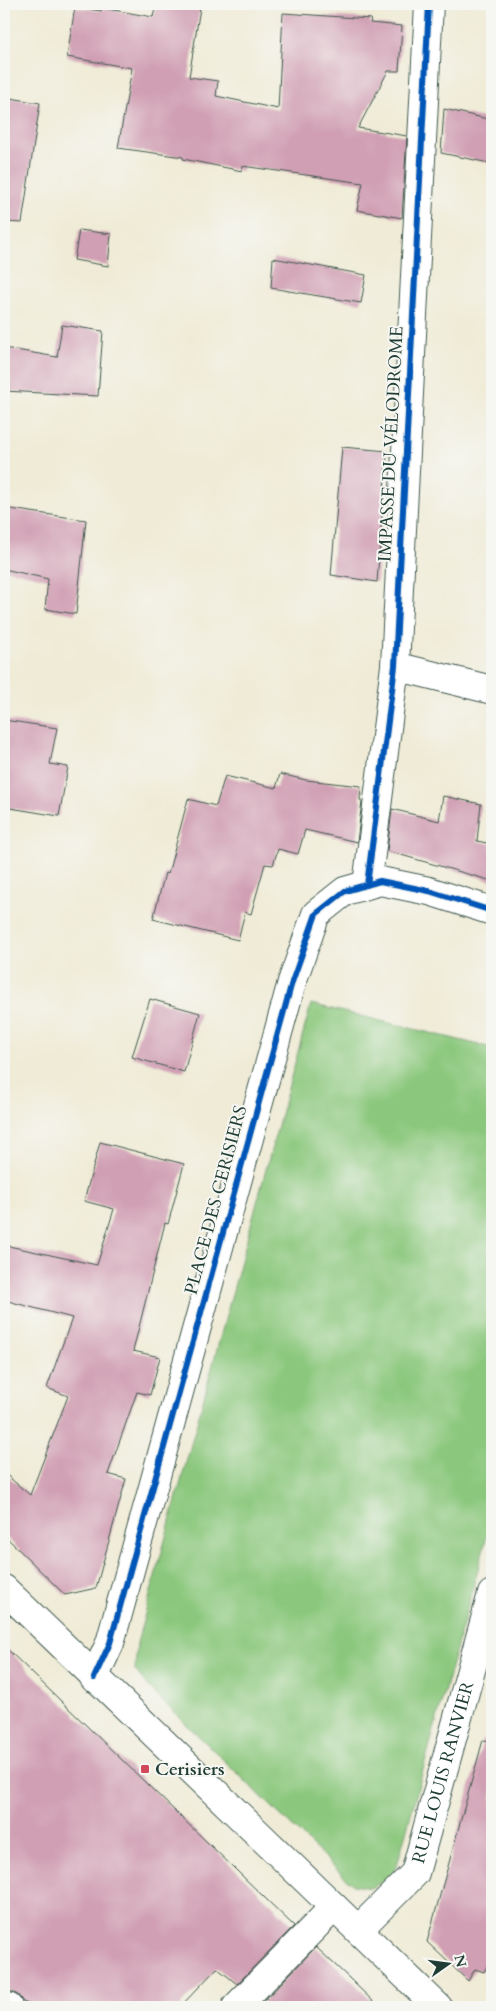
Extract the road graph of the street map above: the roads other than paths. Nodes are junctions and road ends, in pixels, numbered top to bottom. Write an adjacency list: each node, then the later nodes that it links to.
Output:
1 (429, 4): 2 (street, IMPASSE DU VÉLODROME)
2 (395, 666): 3 (street); 4 (street, IMPASSE DU VÉLODROME)
3 (492, 690)
4 (366, 885): 5 (street, PLACE DES CERISIERS); 8 (street, PLACE DES CERISIERS)
5 (492, 911)
6 (4, 1589): 8 (street)
7 (492, 1594): 10 (street, RUE LOUIS RANVIER)
8 (94, 1678): 9 (street)
9 (334, 1907): 10 (street); 13 (street)
10 (364, 1937): 14 (street)
11 (4, 2006): 12 (street)
12 (8, 2007)
13 (236, 2007)
14 (438, 2007)

